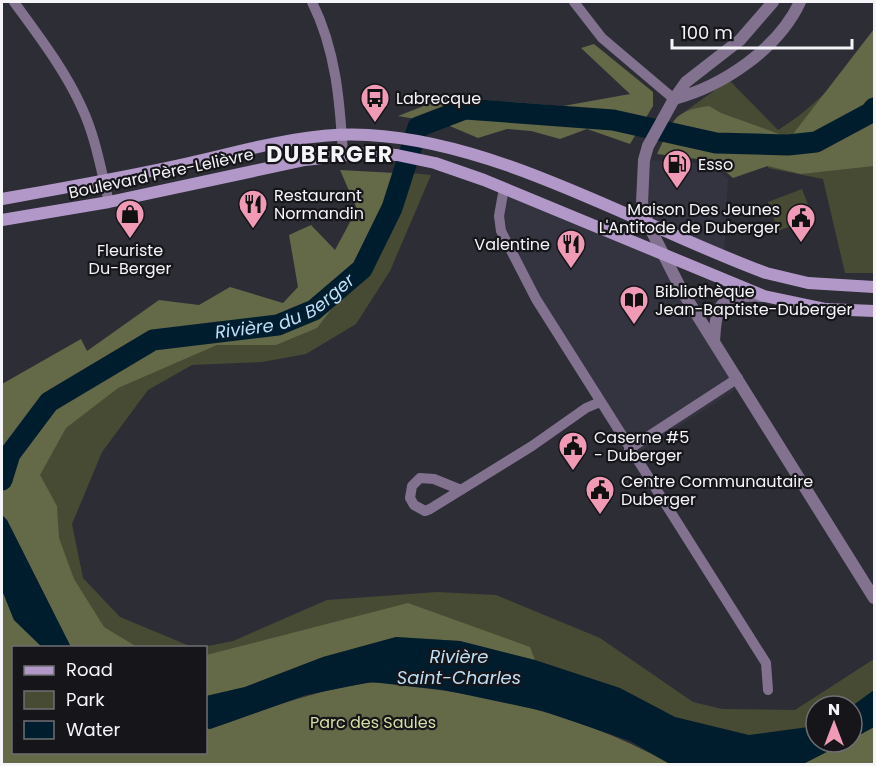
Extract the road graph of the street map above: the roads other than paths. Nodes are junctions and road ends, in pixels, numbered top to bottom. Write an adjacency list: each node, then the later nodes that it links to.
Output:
1 (14, 2): 9 (street)
2 (312, 2): 7 (street)
3 (573, 2): 6 (street)
4 (773, 2): 6 (street)
5 (800, 2): 6 (street)
6 (674, 99): 14 (street)
7 (342, 135): 8 (street); 9 (main road, Boulevard Père-Lelièvre); 14 (main road, Boulevard Père-Lelièvre)
8 (343, 155): 10 (main road, Boulevard Père-Lelièvre); 12 (main road, Boulevard Père-Lelièvre)
9 (104, 181): 11 (main road, Boulevard Père-Lelièvre); 12 (street)
10 (504, 188): 15 (main road, Boulevard Père-Lelièvre); 21 (street)
11 (2, 199)
12 (109, 202): 13 (main road, Boulevard Père-Lelièvre)
13 (2, 220)
14 (648, 224): 15 (street); 16 (main road, Boulevard Père-Lelièvre)
15 (664, 255): 17 (main road, Boulevard Père-Lelièvre); 19 (street)
16 (874, 287)
17 (764, 296): 18 (main road, Boulevard Père-Lelièvre); 19 (street)
18 (874, 311)
19 (714, 342): 20 (street)
20 (738, 378): 22 (street); 24 (street)
21 (600, 402): 22 (street); 23 (street)
22 (629, 449): 25 (street)
23 (461, 490)
24 (874, 598)
25 (768, 690)

